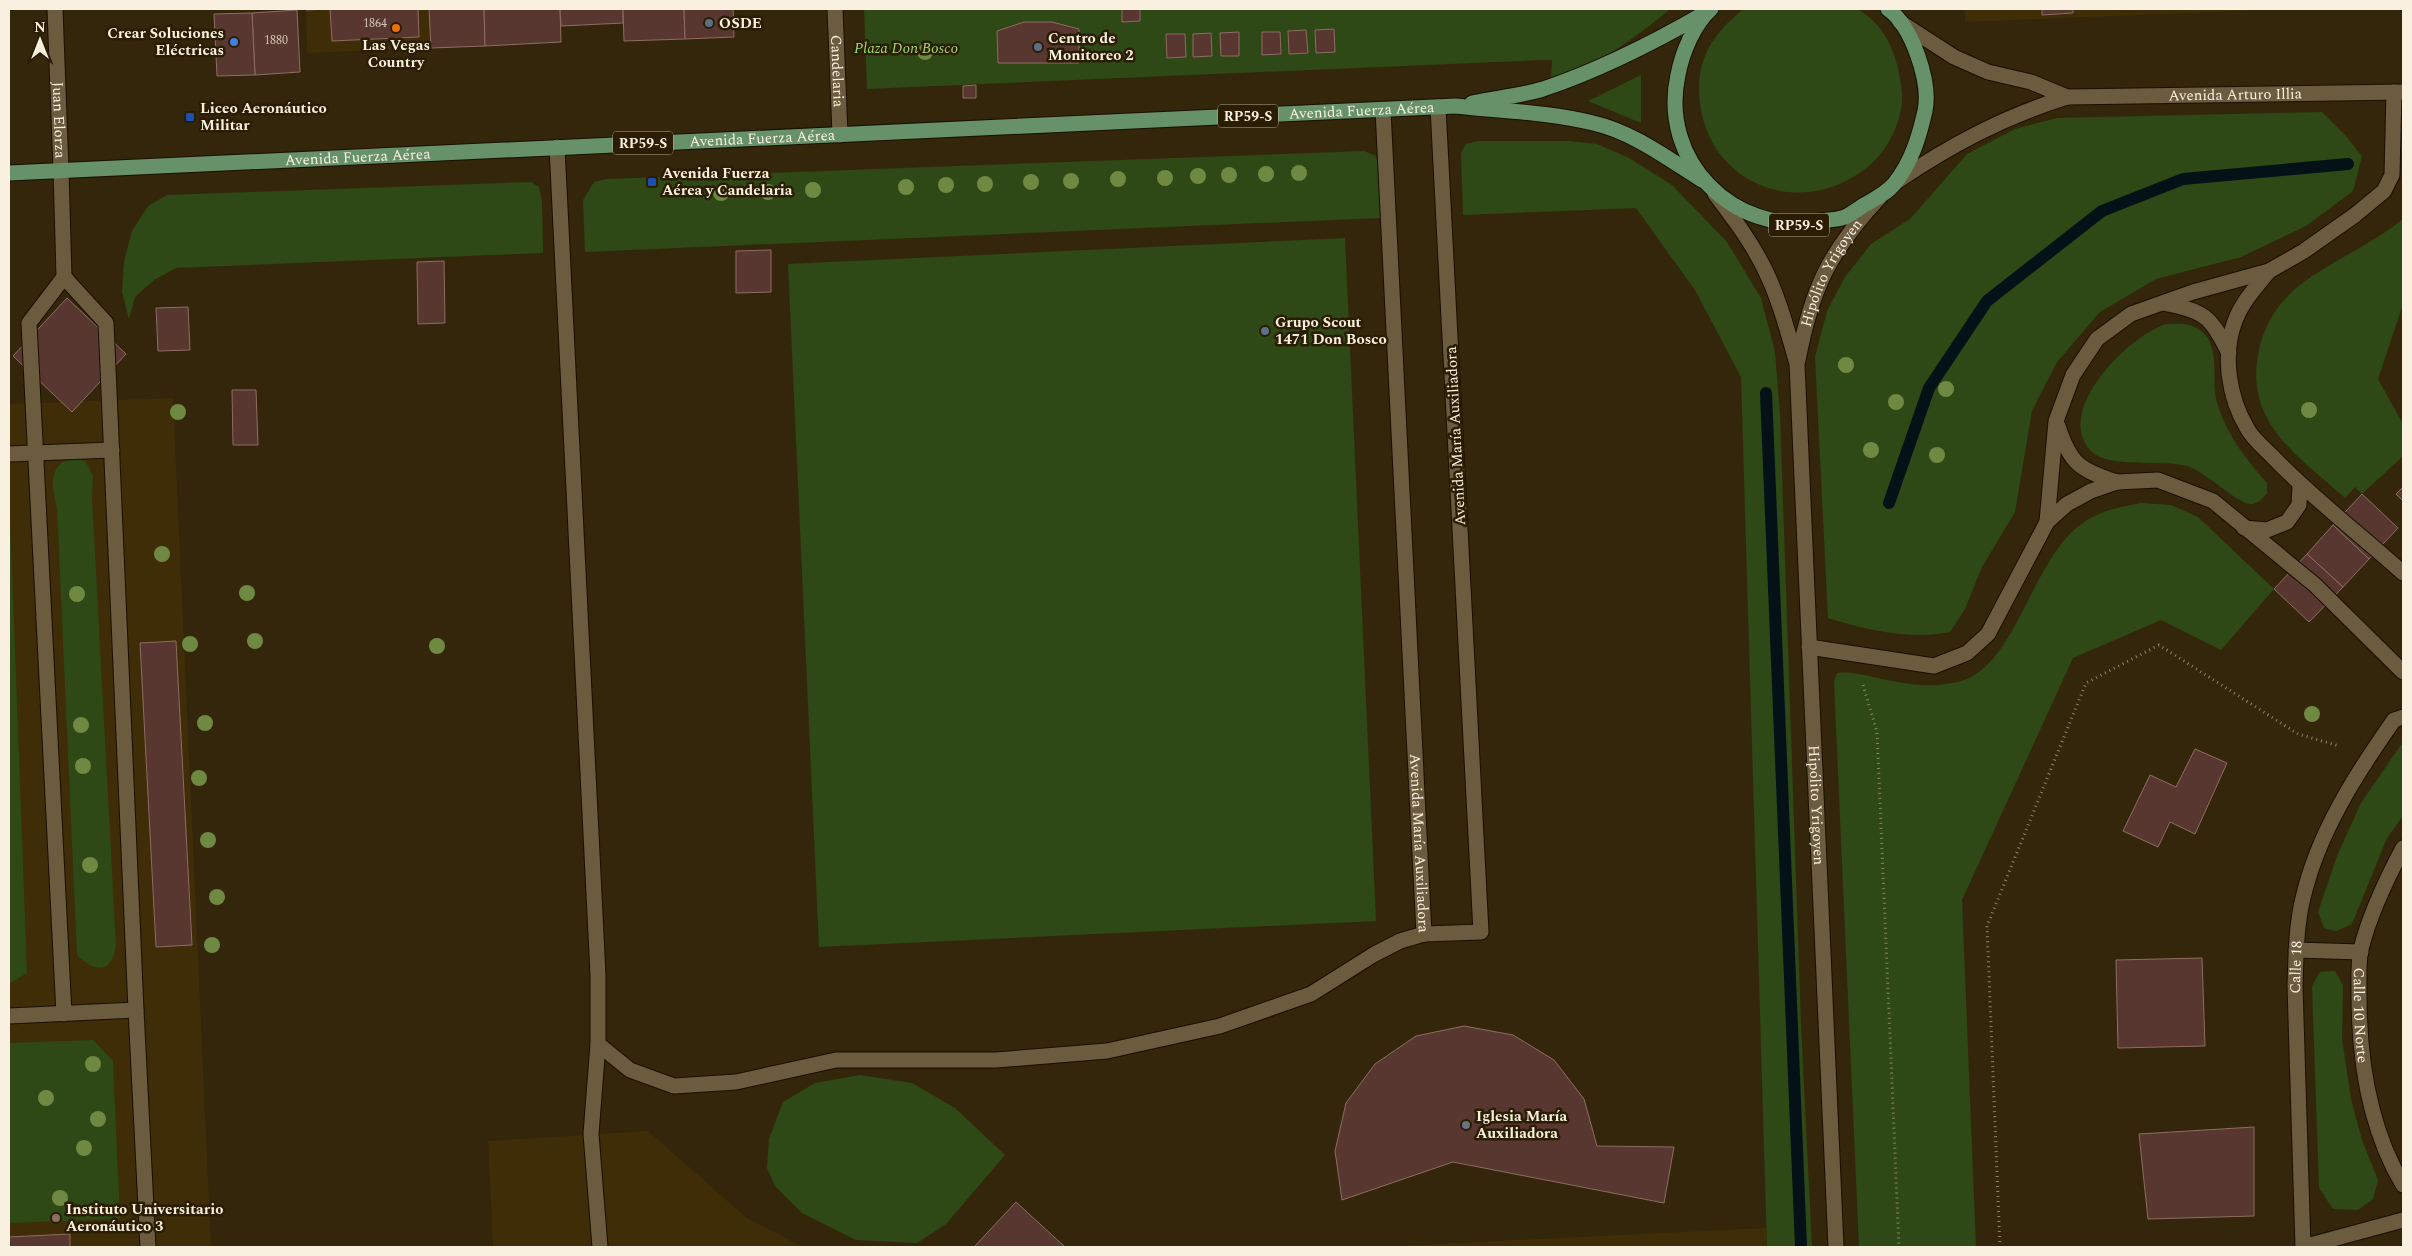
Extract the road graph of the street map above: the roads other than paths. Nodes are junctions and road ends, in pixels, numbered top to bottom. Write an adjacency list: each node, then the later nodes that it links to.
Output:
1 (55, 9): 12 (street, Juan Elorza)
2 (835, 9): 10 (street, Candelaria)
3 (1710, 10): 7 (main road, Avenida Fuerza Aérea / RP59-S); 14 (main road)
4 (1892, 13): 6 (street, Avenida Arturo Illia); 15 (main road, RP59-S)
5 (2399, 92): 6 (street, Avenida Arturo Illia); 17 (street)
6 (2067, 97): 15 (street, Avenida Arturo Illia)
7 (1456, 106): 8 (main road, Avenida Fuerza Aérea / RP59-S); 14 (main road, Avenida Fuerza Aérea / RP59-S)
8 (1438, 107): 9 (main road, Avenida Fuerza Aérea / RP59-S); 35 (street, Avenida María Auxiliadora)
9 (1383, 110): 10 (main road, Avenida Fuerza Aérea / RP59-S); 35 (street, Avenida María Auxiliadora)
10 (840, 134): 11 (main road, Avenida Fuerza Aérea / RP59-S)
11 (557, 147): 12 (main road, Avenida Fuerza Aérea / RP59-S); 41 (street)
12 (61, 170): 13 (main road, Avenida Fuerza Aérea / RP59-S); 18 (street, Juan Elorza)
13 (9, 172)
14 (1702, 180): 16 (main road, RP59-S)
15 (1890, 188): 16 (main road, RP59-S); 21 (street, Hipólito Yrigoyen)
16 (1713, 191): 21 (street, Hipólito Yrigoyen)
17 (2269, 271): 19 (street); 20 (street)
18 (64, 277): 23 (street); 24 (street)
19 (2162, 302): 20 (street); 22 (street)
20 (2229, 353): 27 (street)
21 (1797, 364): 31 (street, Hipólito Yrigoyen)
22 (2056, 421): 26 (street); 28 (street)
23 (112, 450): 24 (street); 38 (street)
24 (35, 453): 25 (street); 39 (street)
25 (9, 454)
26 (2118, 482): 28 (street); 29 (street)
27 (2300, 484): 29 (street); 30 (street)
28 (2047, 522): 31 (street)
29 (2244, 528): 32 (street)
30 (2403, 573)
31 (1810, 647): 46 (street, Hipólito Yrigoyen)
32 (2403, 672)
33 (2403, 717): 36 (street, Calle 18)
34 (2403, 848): 37 (street, Calle 10 Norte)
35 (1424, 934): 41 (street)
36 (2296, 950): 37 (street); 47 (street, Calle 18)
37 (2361, 952): 42 (street, Calle 10 Norte)
38 (136, 1010): 39 (street); 44 (street)
39 (64, 1014): 40 (street)
40 (9, 1016)
41 (598, 1044): 45 (street)
42 (2403, 1185)
43 (2403, 1220): 47 (street)
44 (148, 1247)
45 (600, 1247)
46 (1836, 1247)
47 (2303, 1247)

